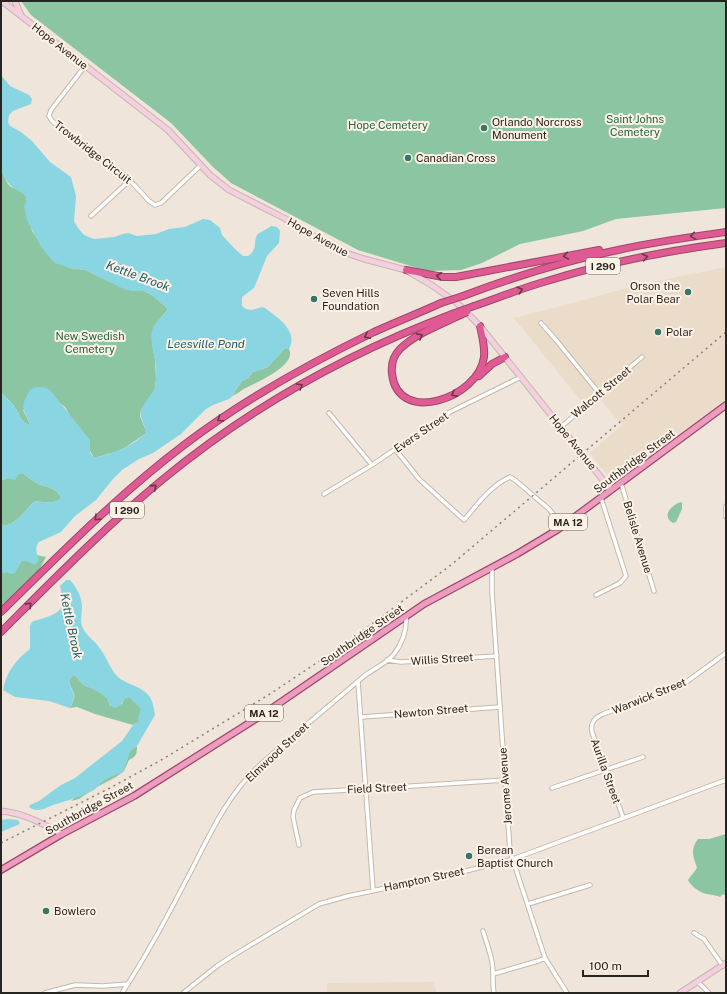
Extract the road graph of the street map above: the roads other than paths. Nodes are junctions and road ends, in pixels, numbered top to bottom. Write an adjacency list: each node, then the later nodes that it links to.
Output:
1 (2, 1): 3 (main road, Hope Avenue)
2 (15, 1): 3 (main road, Hope Avenue)
3 (21, 15): 4 (main road, Hope Avenue)
4 (85, 66): 5 (main road, Hope Avenue); 6 (street, Trowbridge Circuit)
5 (201, 165): 6 (street, Trowbridge Circuit); 11 (main road, Hope Avenue)
6 (130, 180): 7 (street)
7 (91, 216)
8 (726, 232): 9 (highway, I 290, one-way to 9)
9 (660, 242): 11 (highway, one-way to 11); 35 (highway, I 290, one-way to 35, bridge)
10 (726, 243): 12 (highway, I 290, one-way to 10, bridge)
11 (406, 270): 14 (main road, Hope Avenue)
12 (454, 315): 18 (highway, one-way to 12); 37 (highway, I 290, one-way to 12)
13 (541, 323): 19 (street)
14 (480, 326): 15 (main road, Hope Avenue); 18 (highway)
15 (505, 357): 17 (main road, Hope Avenue); 18 (highway)
16 (642, 357): 19 (street, Walcott Street)
17 (521, 377): 22 (main road, Hope Avenue); 23 (street, Evers Street)
18 (471, 383)
19 (599, 393): 22 (street, Walcott Street)
20 (726, 405): 25 (main road, Southbridge Street)
21 (329, 413): 24 (street)
22 (561, 427): 26 (main road, Hope Avenue)
23 (395, 449): 24 (street, Evers Street); 31 (street)
24 (372, 465): 27 (street, Evers Street)
25 (621, 483): 26 (main road, Southbridge Street); 33 (street, Belisle Avenue)
26 (611, 490): 28 (main road, Southbridge Street / MA 12)
27 (324, 494)
28 (601, 498): 31 (main road, Southbridge Street / MA 12); 34 (street)
29 (726, 506): 30 (street)
30 (726, 516)
31 (562, 526): 32 (main road, Southbridge Street / MA 12)
32 (492, 568): 36 (main road, Southbridge Street / MA 12); 39 (street, Jerome Avenue)
33 (654, 591)
34 (596, 595)
35 (1, 612)
36 (406, 617): 40 (street, Elmwood Street); 53 (main road, Southbridge Street / MA 12)
37 (1, 632)
38 (726, 652): 44 (street, Warwick Street)
39 (496, 656): 40 (street, Willis Street); 42 (street, Jerome Avenue)
40 (387, 660): 41 (street, Elmwood Street)
41 (358, 682): 43 (street); 66 (street, Elmwood Street)
42 (500, 706): 43 (street, Newton Street); 47 (street, Jerome Avenue)
43 (362, 717): 50 (street)
44 (591, 724): 46 (street, Aurilla Street)
45 (643, 758): 46 (street)
46 (606, 769): 49 (street); 52 (street, Aurilla Street)
47 (505, 780): 50 (street, Field Street); 55 (street, Jerome Avenue)
48 (726, 780): 52 (street, Hampton Street)
49 (552, 788)
50 (366, 790): 54 (street, Field Street); 58 (street)
51 (1, 811): 53 (main road)
52 (623, 817): 55 (street, Hampton Street)
53 (62, 834): 56 (main road, Southbridge Street / MA 12)
54 (299, 845)
55 (513, 859): 58 (street, Hampton Street); 59 (street, Jerome Avenue)
56 (1, 870)
57 (590, 885): 59 (street)
58 (373, 890): 69 (street, Hampton Street)
59 (528, 904): 62 (street, Jerome Avenue)
60 (483, 931): 64 (street)
61 (694, 933): 63 (street)
62 (545, 958): 64 (street); 71 (street, Jerome Avenue)
63 (724, 964): 65 (main road)
64 (493, 974): 70 (street)
65 (698, 982): 72 (main road); 73 (street)
66 (128, 984): 67 (street); 68 (street, Elmwood Street)
67 (45, 993)
68 (122, 993)
69 (183, 993)
70 (494, 993)
71 (567, 993)
72 (680, 993)
73 (709, 993)

